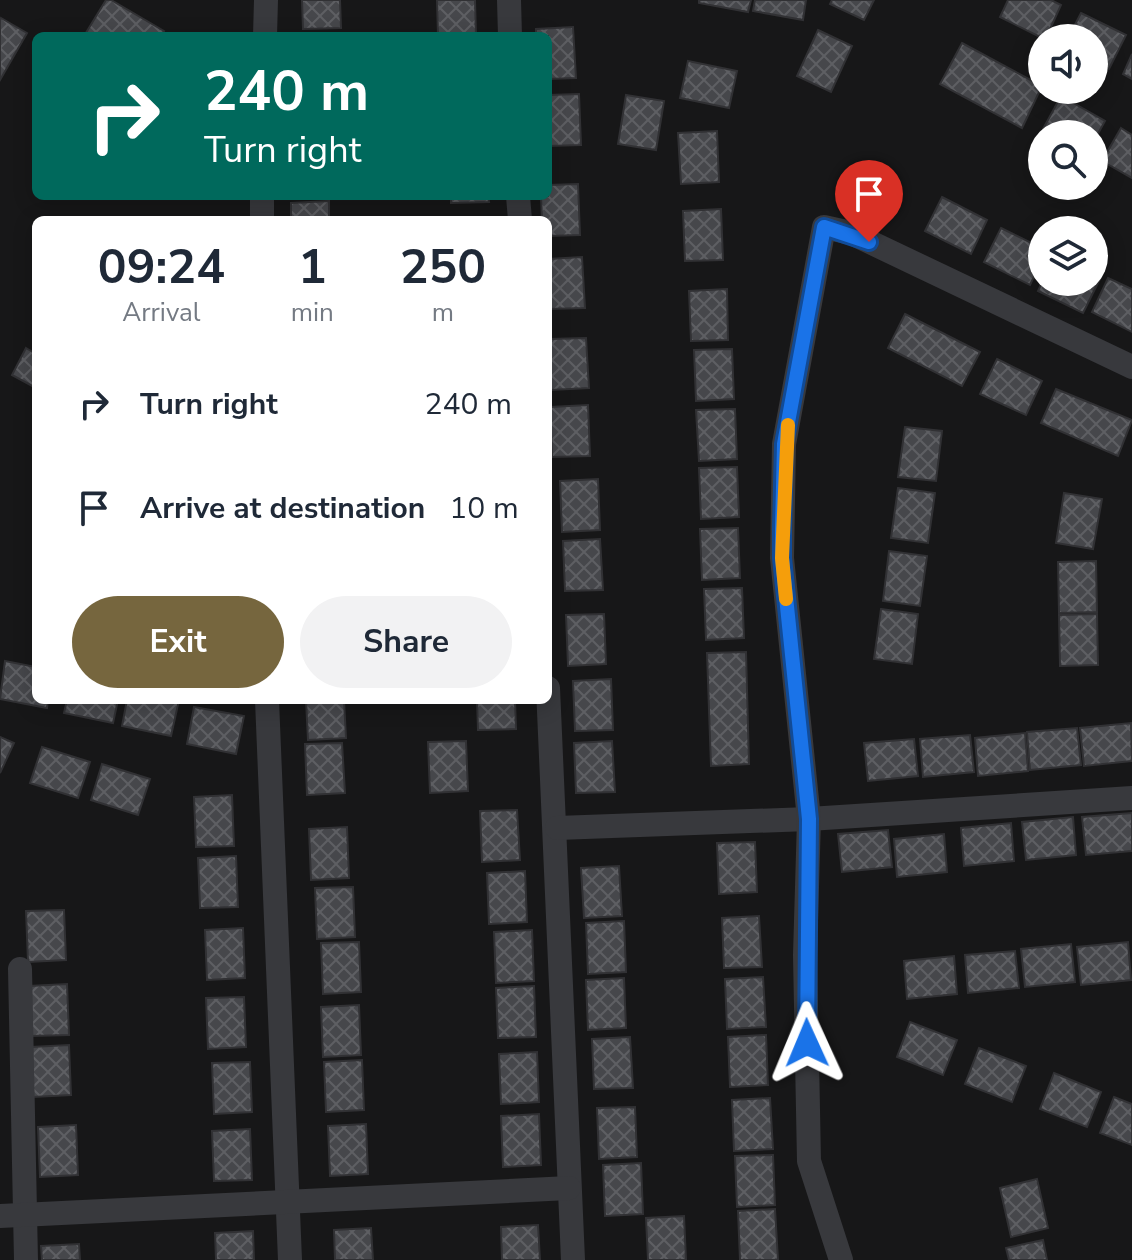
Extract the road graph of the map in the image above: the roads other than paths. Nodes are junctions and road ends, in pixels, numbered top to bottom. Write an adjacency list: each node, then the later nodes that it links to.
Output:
1 (266, 0): 3 (street)
2 (509, 0): 4 (street)
3 (265, 32)
4 (510, 32)
5 (1132, 367): 9 (street)
6 (267, 704): 13 (street)
7 (549, 704): 10 (street)
8 (1132, 798): 9 (street)
9 (809, 819): 10 (street); 18 (street)
10 (557, 828): 12 (street)
11 (20, 969): 14 (street)
12 (569, 1188): 13 (street); 17 (street)
13 (288, 1204): 14 (street); 16 (street)
14 (12, 1215): 15 (street)
15 (26, 1260)
16 (290, 1260)
17 (573, 1260)
18 (841, 1260)

